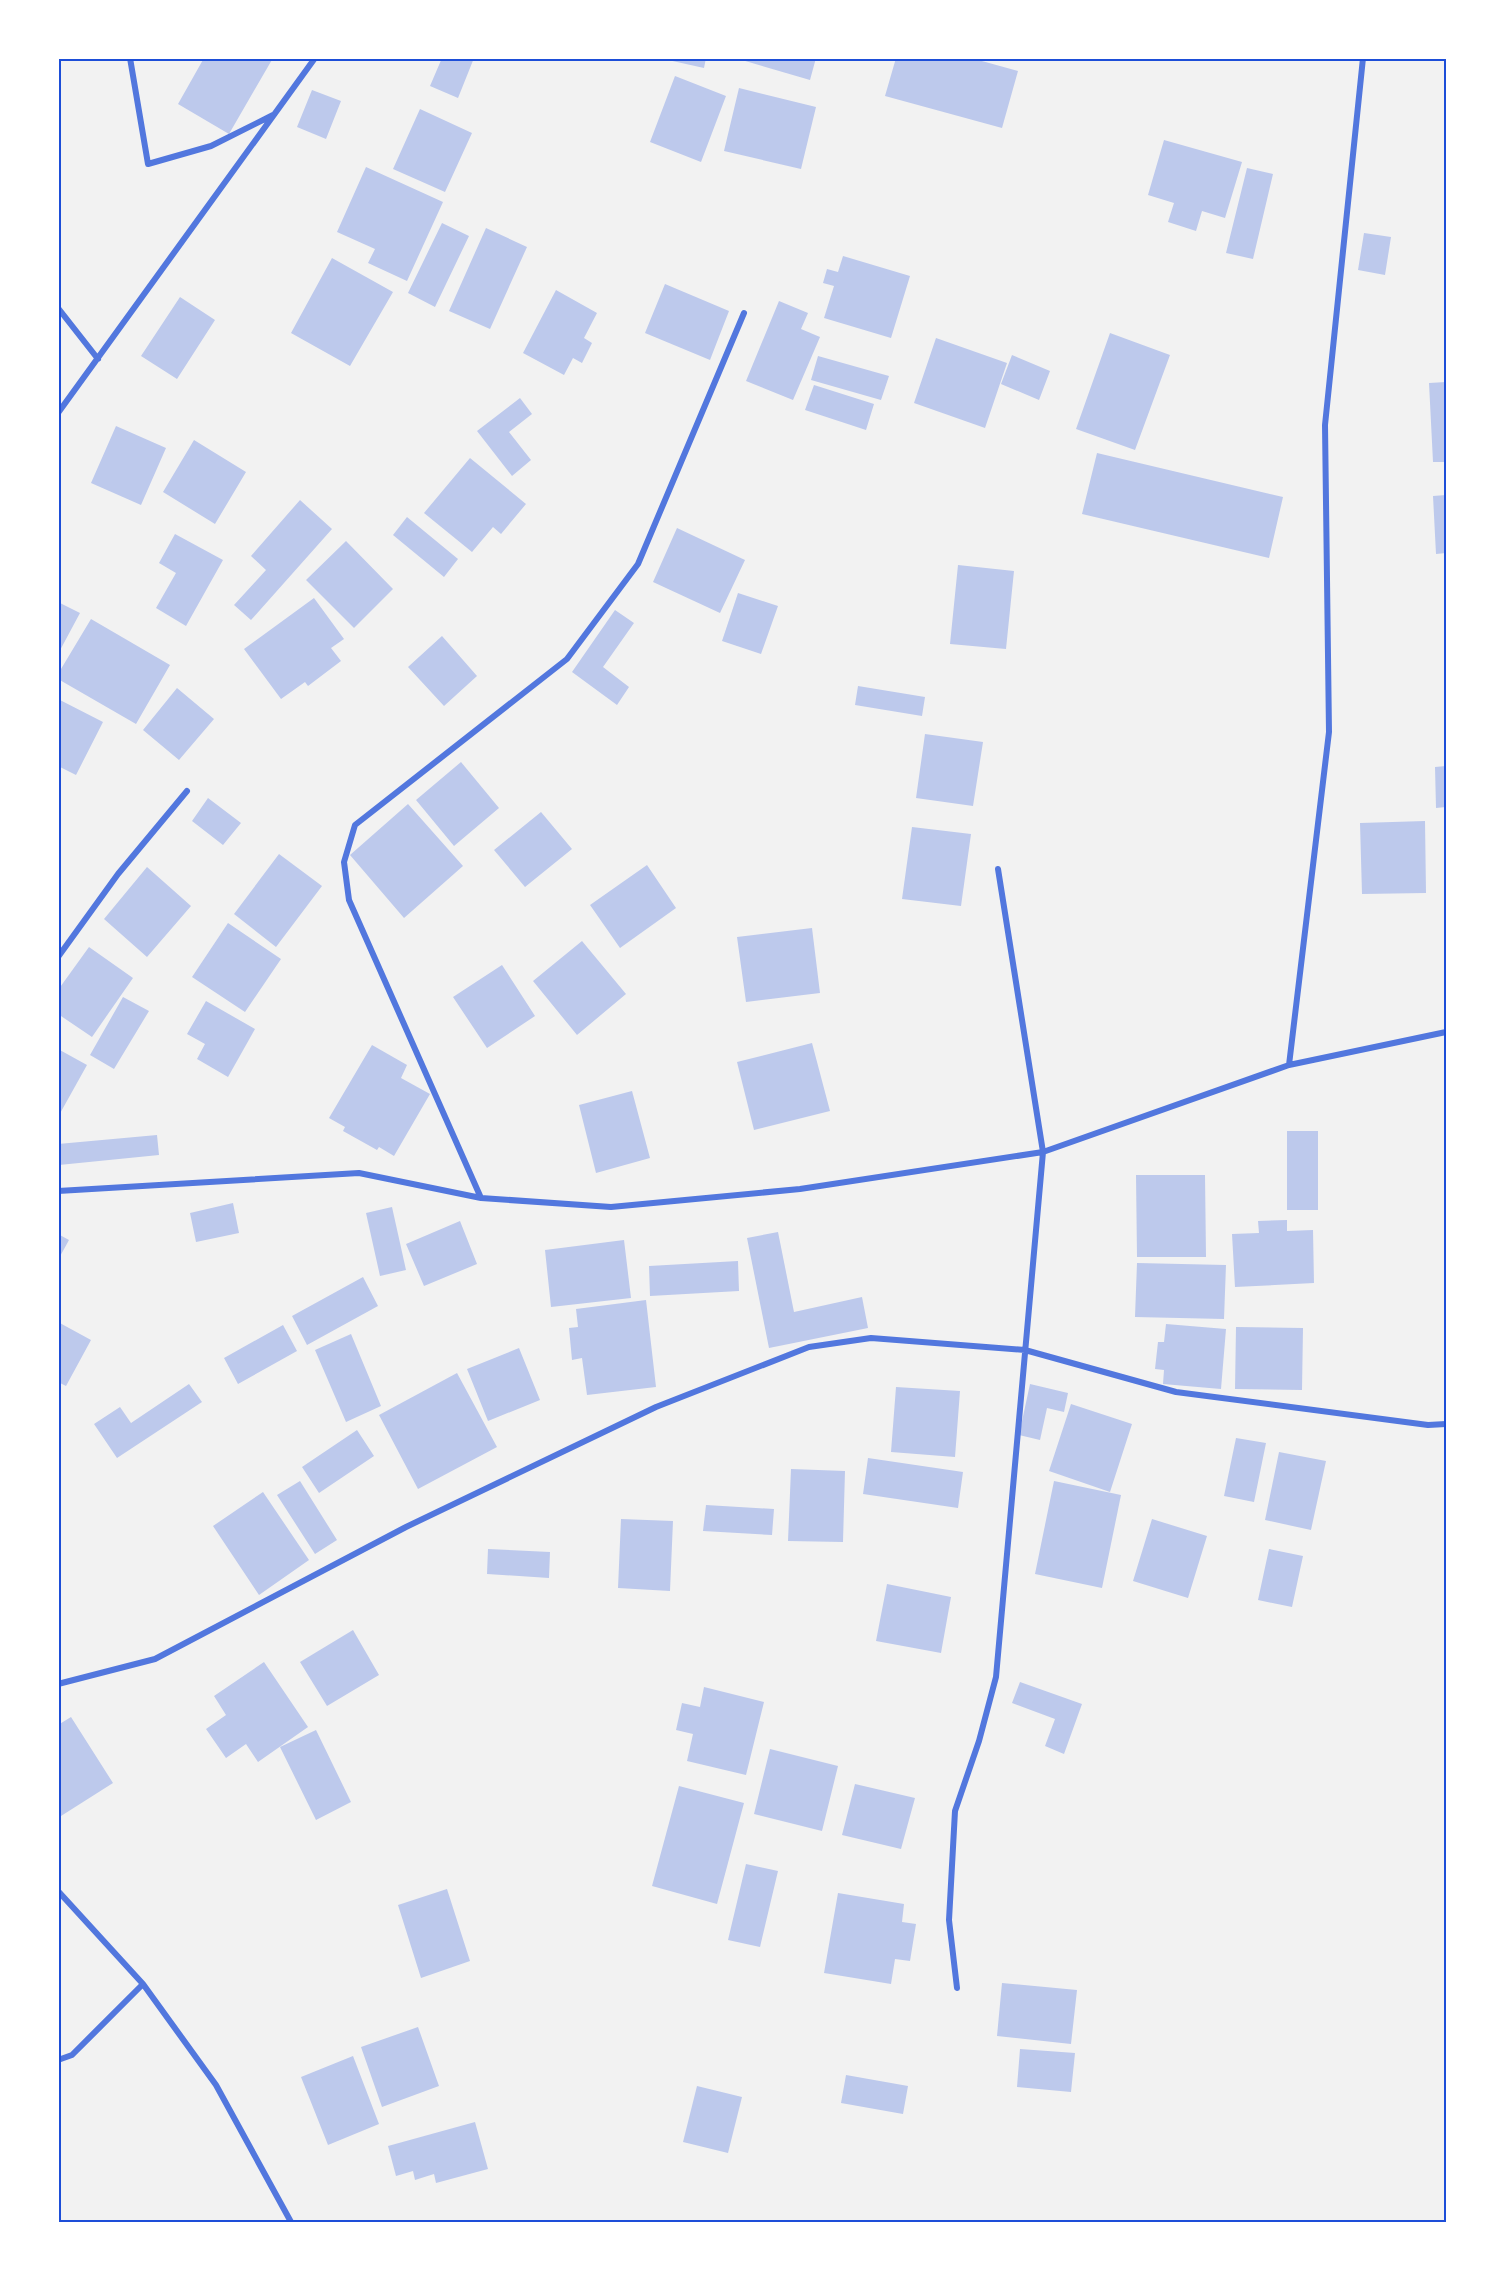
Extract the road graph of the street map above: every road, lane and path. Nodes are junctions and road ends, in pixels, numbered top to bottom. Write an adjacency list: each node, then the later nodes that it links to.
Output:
1 (130, 58): 4 (street)
2 (315, 58): 4 (street)
3 (1364, 58): 13 (street)
4 (275, 114): 7 (street)
5 (58, 308): 7 (street)
6 (744, 313): 16 (street)
7 (98, 359): 8 (street)
8 (58, 413)
9 (187, 791): 11 (street)
10 (998, 869): 14 (street)
11 (58, 957)
12 (1446, 1032): 13 (street)
13 (1289, 1065): 14 (street)
14 (1042, 1152): 16 (street); 17 (street)
15 (58, 1191): 16 (street)
16 (481, 1198)
17 (1025, 1350): 18 (street); 19 (street); 22 (street)
18 (1446, 1424)
19 (58, 1684)
20 (58, 1891): 21 (street)
21 (143, 1984): 23 (street); 24 (street)
22 (957, 1988)
23 (58, 2060)
24 (291, 2223)

